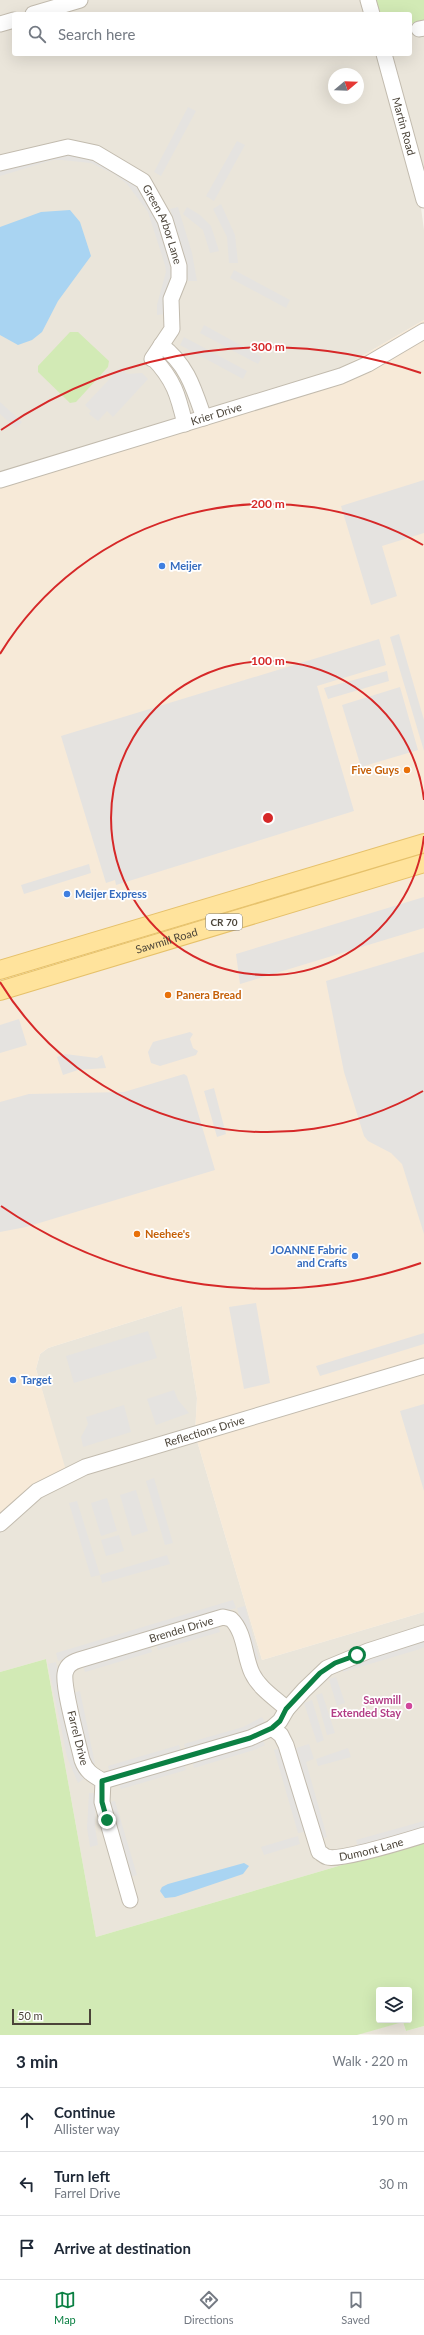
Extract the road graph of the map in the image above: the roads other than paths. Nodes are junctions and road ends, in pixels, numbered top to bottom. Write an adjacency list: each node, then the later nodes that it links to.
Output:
1 (80, 0): 3 (street)
2 (368, 0): 4 (street)
3 (40, 12)
4 (371, 12)
5 (12, 21): 6 (street)
6 (0, 24)
7 (385, 56): 9 (street, Martin Road)
8 (0, 163): 11 (street, Green Arbor Lane)
9 (424, 200)
10 (424, 331): 12 (street, Krier Drive)
11 (155, 354): 12 (street); 13 (street)
12 (204, 418): 13 (street, Krier Drive)
13 (185, 424): 14 (street, Krier Drive)
14 (0, 480)
15 (424, 843): 17 (main road, Sawmill Road / CR 70)
16 (424, 863): 18 (main road, Sawmill Road / CR 70)
17 (0, 970)
18 (0, 991)
19 (424, 1366): 20 (street, Reflections Drive)
20 (0, 1524)
21 (424, 1633): 23 (street)
22 (65, 1683): 23 (street, Brendel Drive); 25 (street, Farrel Drive)
23 (286, 1709): 24 (street)
24 (272, 1728): 25 (street); 26 (street, Dumont Lane)
25 (102, 1781): 27 (street)
26 (424, 1835)
27 (130, 1900)

